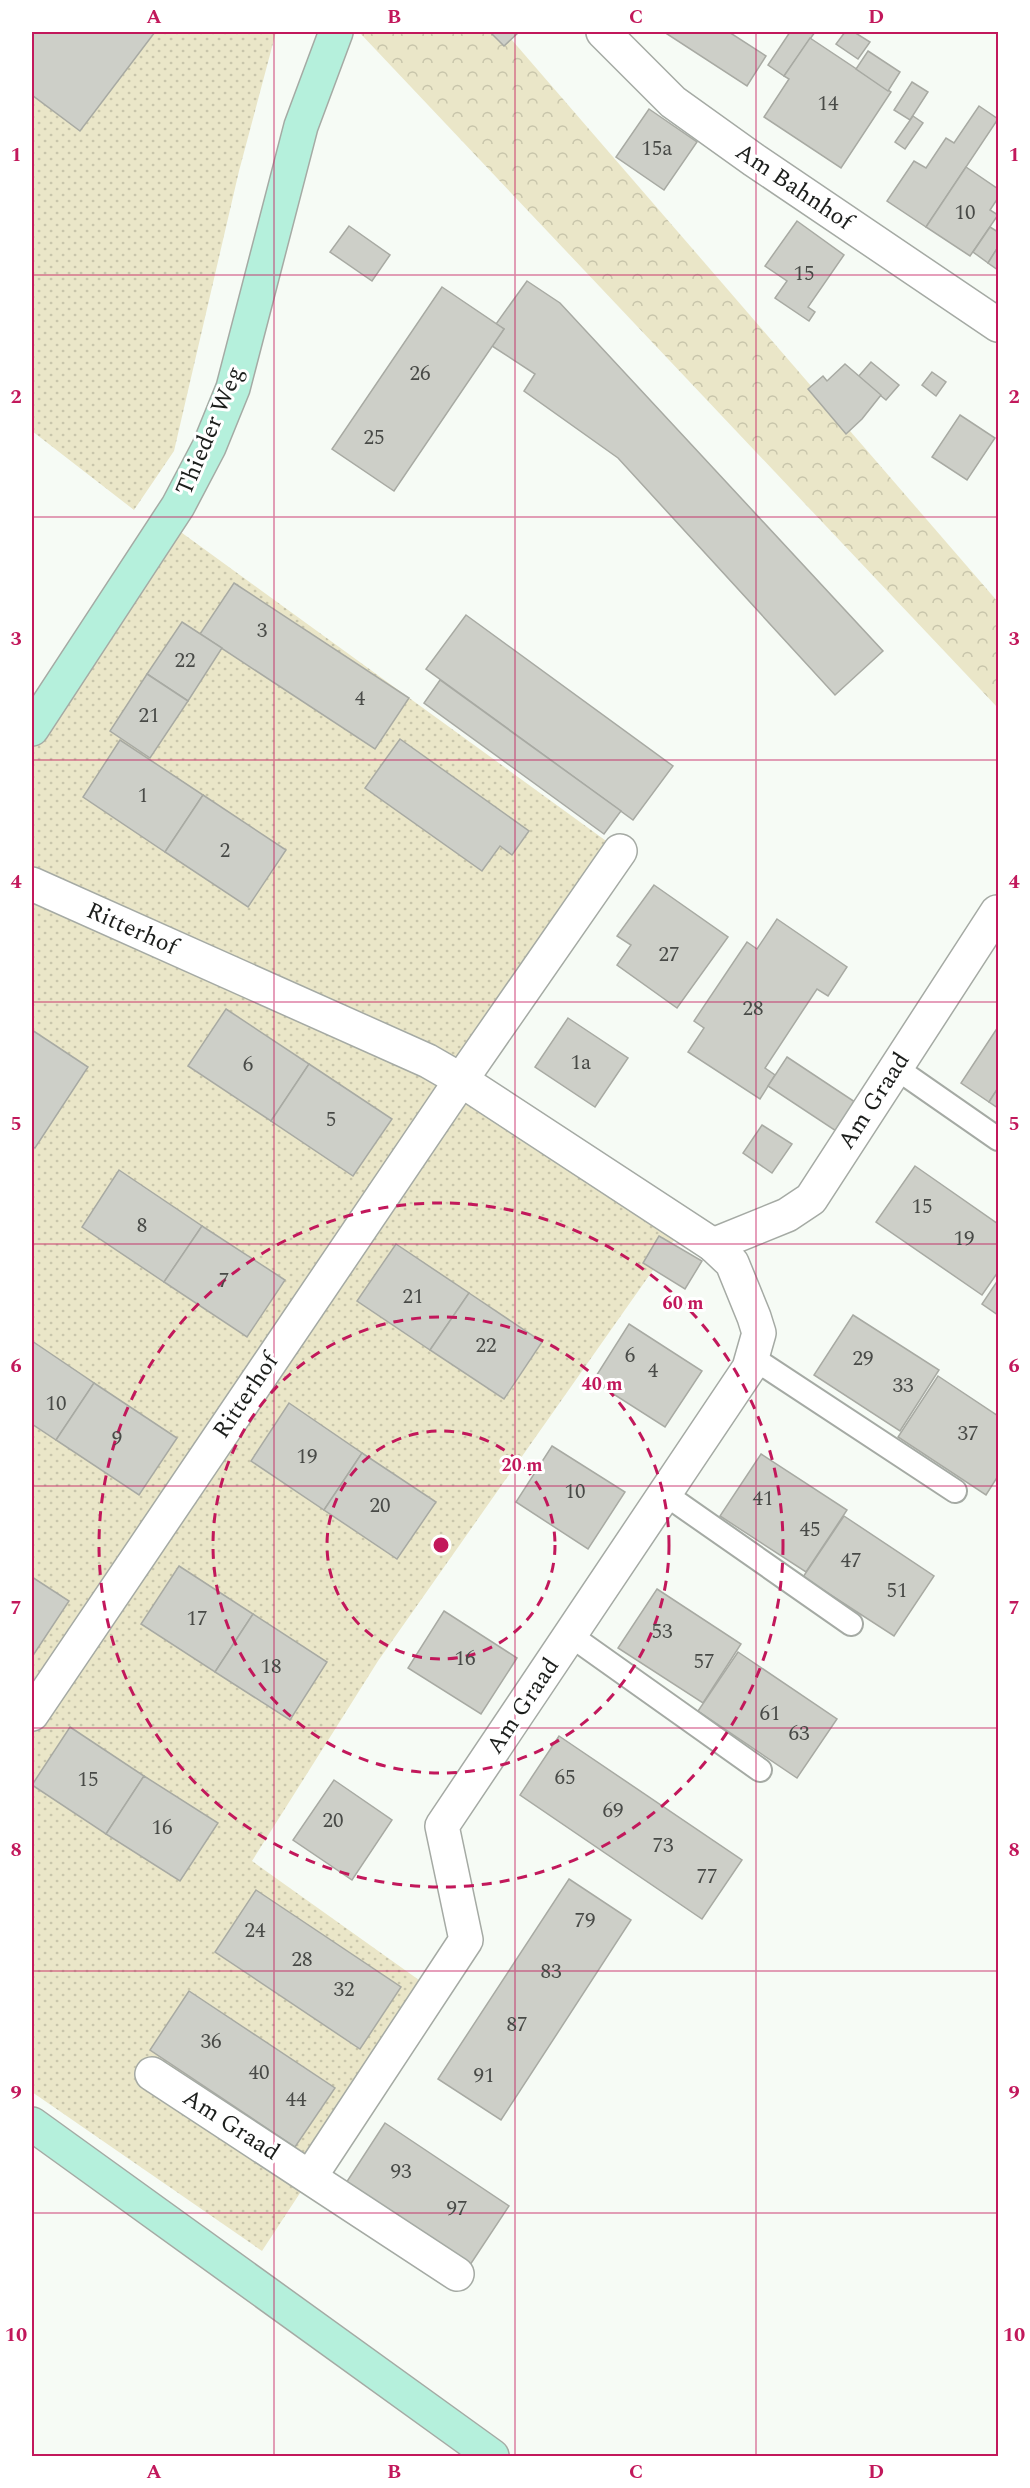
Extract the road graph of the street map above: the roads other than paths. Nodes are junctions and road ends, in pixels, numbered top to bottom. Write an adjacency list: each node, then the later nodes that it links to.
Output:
1 (336, 32): 4 (street, Thieder Weg)
2 (603, 32): 3 (street, Am Bahnhof)
3 (999, 325)
4 (32, 729)
5 (620, 851): 9 (street, Ritterhof)
6 (32, 884): 9 (street, Ritterhof)
7 (997, 912): 8 (street, Am Graad)
8 (896, 1068): 10 (lane); 11 (street, Am Graad)
9 (461, 1080): 11 (street, Am Graad); 17 (street, Ritterhof)
10 (999, 1139)
11 (713, 1245): 12 (street, Am Graad)
12 (753, 1358): 13 (lane); 14 (street, Am Graad)
13 (955, 1491)
14 (665, 1494): 15 (lane); 16 (street, Am Graad)
15 (850, 1623)
16 (570, 1635): 18 (lane); 21 (street, Am Graad)
17 (32, 1714)
18 (760, 1770)
19 (152, 2074): 21 (street, Am Graad)
20 (32, 2124): 23 (street)
21 (310, 2177): 22 (street, Am Graad)
22 (457, 2274)
23 (492, 2457)

